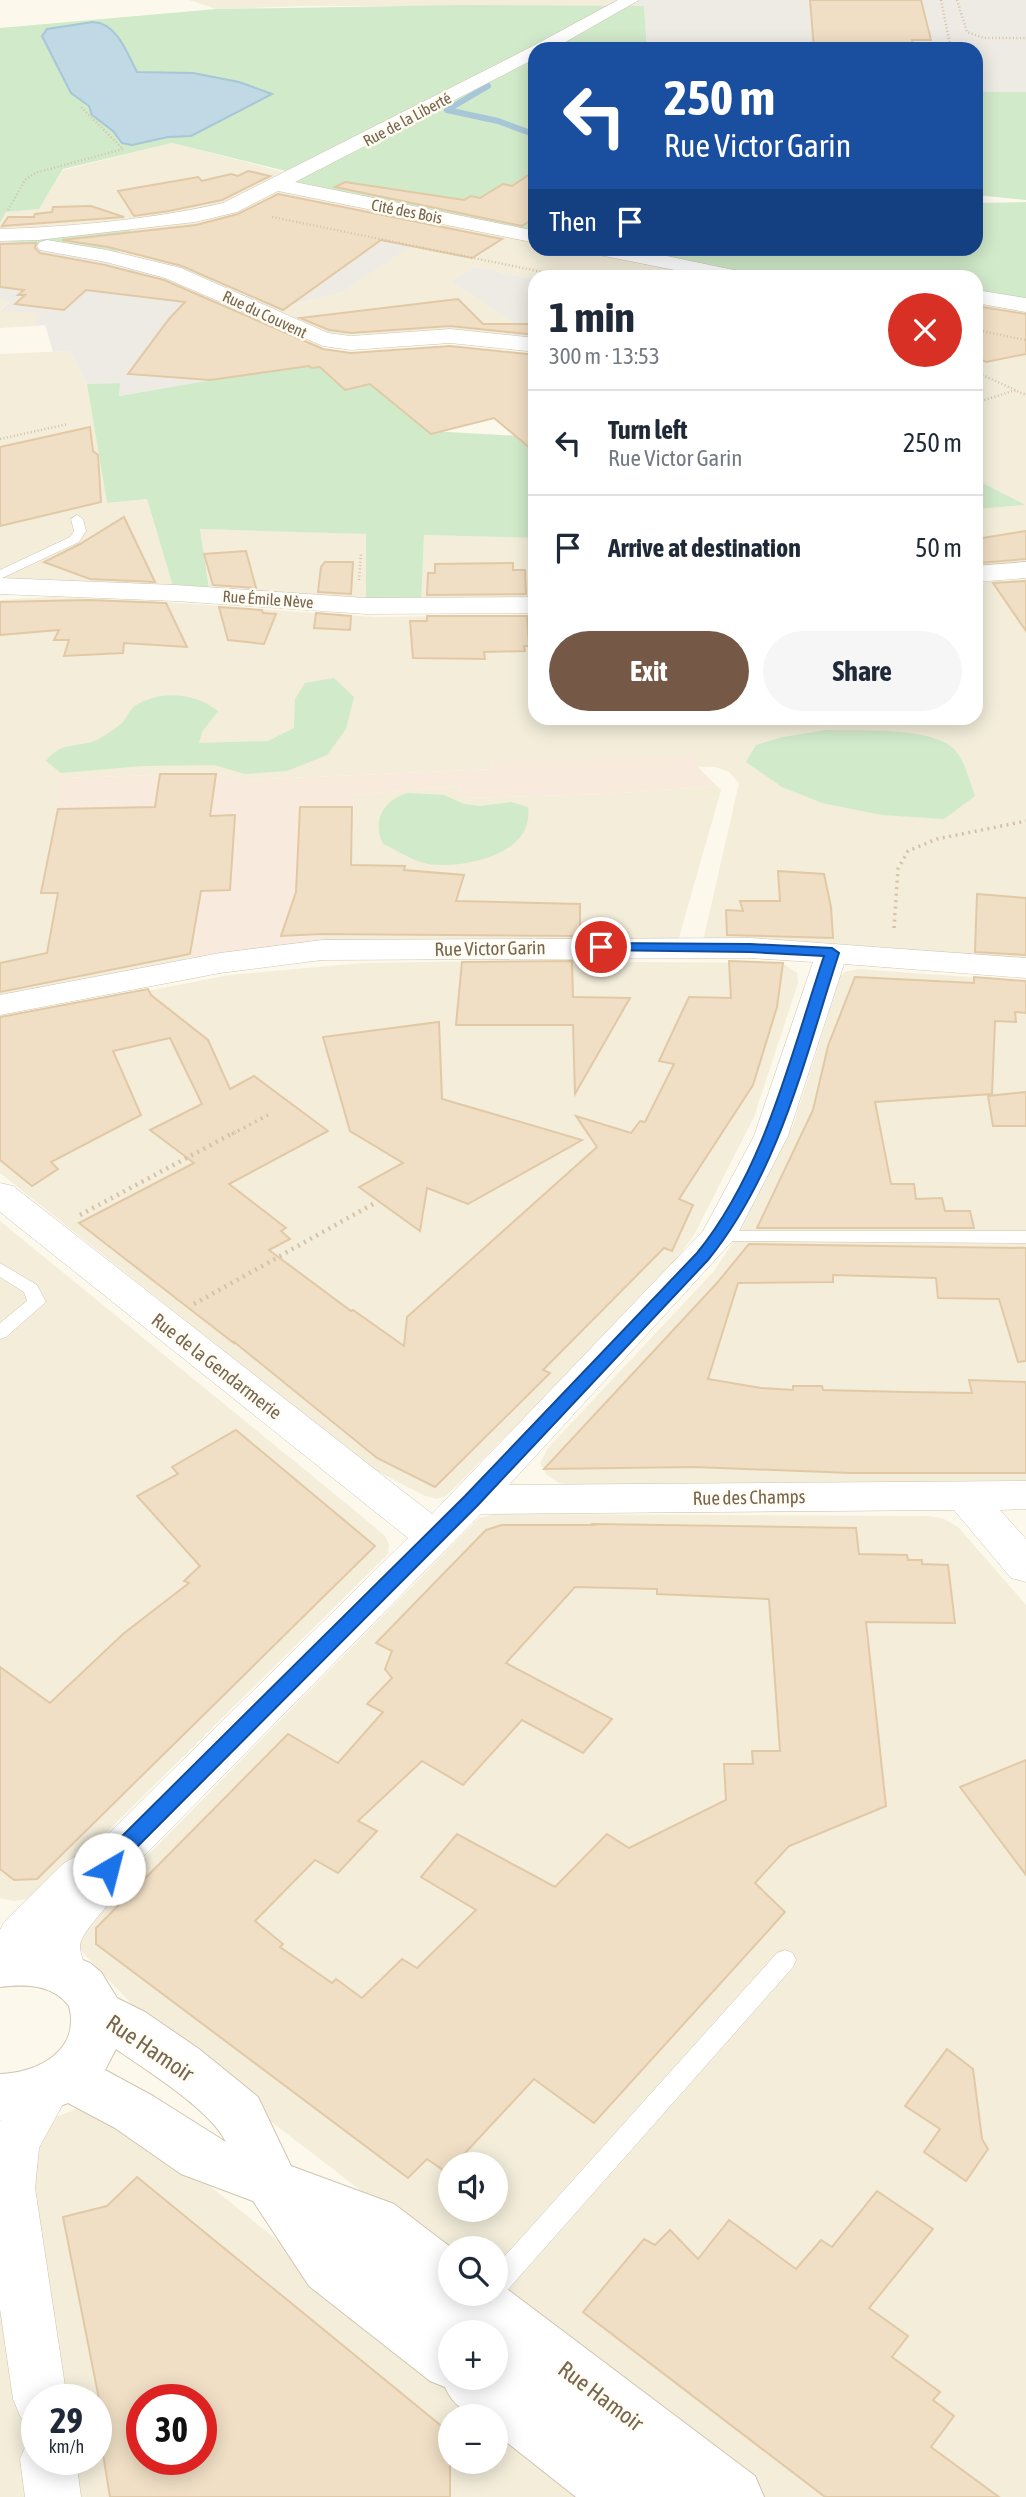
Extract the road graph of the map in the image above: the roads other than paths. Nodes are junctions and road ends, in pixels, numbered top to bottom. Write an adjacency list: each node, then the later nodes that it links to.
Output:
1 (631, 0): 2 (street)
2 (553, 42)
3 (528, 55): 4 (street, Rue de la Liberté)
4 (278, 185): 5 (street, Cité des Bois); 6 (street, Rue du Couvent)
5 (528, 235)
6 (0, 238): 11 (street, Rue du Couvent)
7 (633, 256): 8 (street)
8 (704, 270)
9 (983, 297): 10 (street)
10 (1026, 305)
11 (528, 344)
12 (77, 519): 15 (lane)
13 (1026, 570): 14 (street)
14 (983, 573)
15 (0, 575)
16 (0, 586): 17 (street, Rue Émile Nève)
17 (528, 606)
18 (832, 953): 19 (street, Rue Victor Garin); 20 (street, Rue Victor Garin); 22 (street)
19 (1026, 968)
20 (0, 1005)
21 (0, 1194): 29 (street, Rue de la Gendarmerie)
22 (718, 1237): 23 (lane); 28 (street)
23 (1026, 1237)
24 (0, 1269): 25 (lane)
25 (0, 1333)
26 (964, 1495): 27 (street, Rue des Champs); 28 (street, Rue des Champs); 30 (street)
27 (1026, 1495)
28 (471, 1500): 29 (street)
29 (434, 1537): 31 (street)
30 (1026, 1567)
31 (121, 1850): 32 (street); 36 (street)
32 (53, 1905): 33 (street); 35 (street)
33 (0, 1915)
34 (785, 1960): 41 (lane)
35 (7, 1964): 36 (main road)
36 (63, 1973): 37 (main road)
37 (96, 2012): 38 (main road); 40 (main road, Rue Hamoir)
38 (38, 2087): 39 (street); 40 (main road, Rue Hamoir)
39 (4, 2181): 46 (street)
40 (273, 2185): 42 (main road, Rue Hamoir); 44 (main road, Rue Hamoir)
41 (508, 2261)
42 (438, 2270)
43 (484, 2306): 52 (main road, Rue Hamoir)
44 (438, 2353)
45 (508, 2367): 51 (lane, Rue Hamoir)
46 (38, 2384)
47 (485, 2390): 50 (main road)
48 (50, 2475): 49 (street)
49 (53, 2497)
50 (623, 2497)
51 (673, 2497)
52 (734, 2497)

